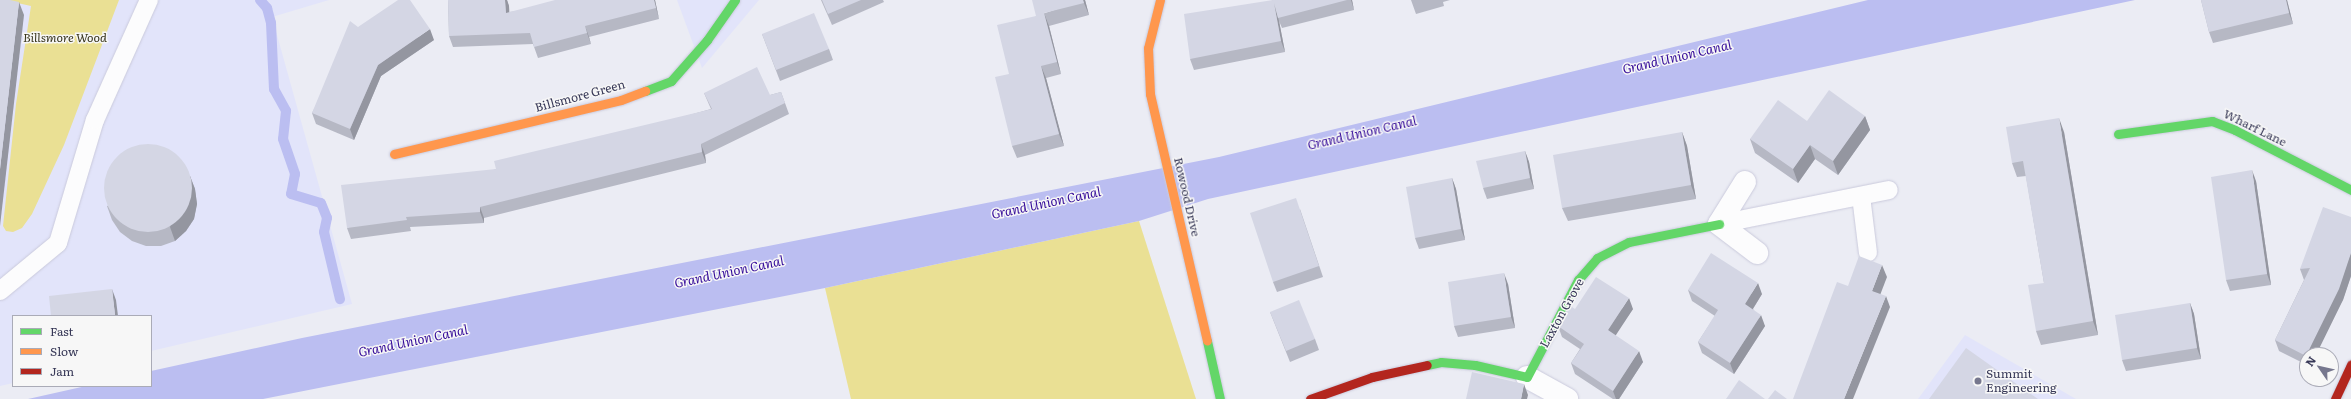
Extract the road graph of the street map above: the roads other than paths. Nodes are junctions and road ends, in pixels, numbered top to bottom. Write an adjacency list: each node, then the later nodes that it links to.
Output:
1 (149, 0): 13 (lane)
2 (735, 0): 5 (street, Billsmore Green)
3 (1160, 0): 16 (street, Rowood Drive)
4 (2118, 134): 7 (street, Wharf Lane)
5 (394, 154)
6 (1745, 182): 10 (street)
7 (2350, 185)
8 (1889, 190): 9 (lane, Laxton Grove)
9 (1861, 196): 10 (lane, Laxton Grove); 12 (lane)
10 (1719, 224): 11 (street); 15 (street, Laxton Grove)
11 (1757, 253)
12 (1868, 253)
13 (1, 289)
14 (2351, 364): 19 (street)
15 (1527, 377): 17 (street); 18 (street)
16 (1220, 399)
17 (1310, 399)
18 (1567, 399)
19 (2335, 399)

